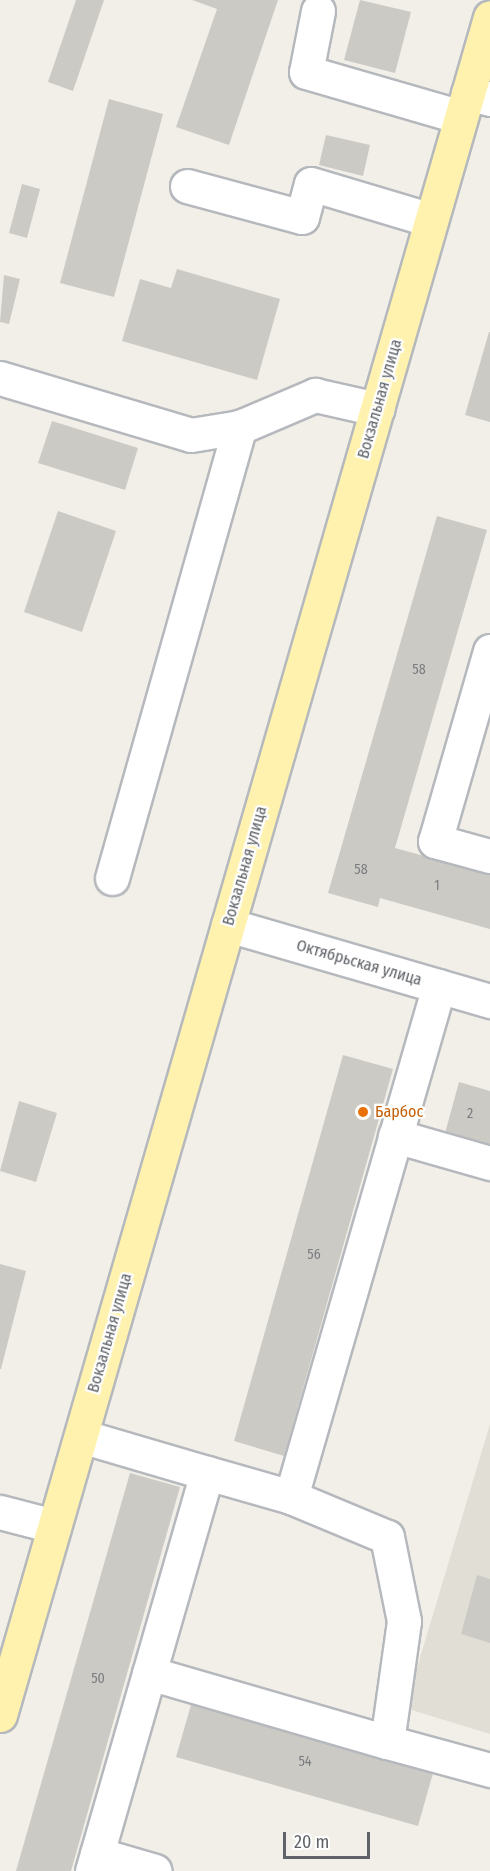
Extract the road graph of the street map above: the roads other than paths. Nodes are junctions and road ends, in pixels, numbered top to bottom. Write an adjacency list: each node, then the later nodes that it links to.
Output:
1 (318, 11): 3 (street)
2 (490, 17): 3 (main road, Вокзальная улица)
3 (473, 103): 5 (main road, Вокзальная улица)
4 (187, 186): 5 (street)
5 (431, 220): 7 (main road, Вокзальная улица)
6 (0, 378): 8 (street)
7 (377, 408): 8 (street); 12 (main road, Вокзальная улица)
8 (240, 427): 11 (street)
9 (490, 651): 10 (street)
10 (490, 856)
11 (112, 878)
12 (228, 926): 13 (street, Октябрьская улица); 17 (main road, Вокзальная улица)
13 (439, 986): 14 (street, Октябрьская улица); 15 (street)
14 (490, 1001)
15 (395, 1136): 16 (street); 19 (street)
16 (490, 1163)
17 (81, 1436): 18 (street); 21 (main road, Вокзальная улица)
18 (207, 1473): 19 (street); 22 (street)
19 (291, 1497): 24 (street)
20 (0, 1512): 21 (street)
21 (54, 1526): 23 (main road, Вокзальная улица)
22 (149, 1673): 24 (street); 26 (street)
23 (0, 1715)
24 (387, 1742): 25 (street)
25 (490, 1770)
26 (95, 1862): 27 (street)
27 (155, 1871)

